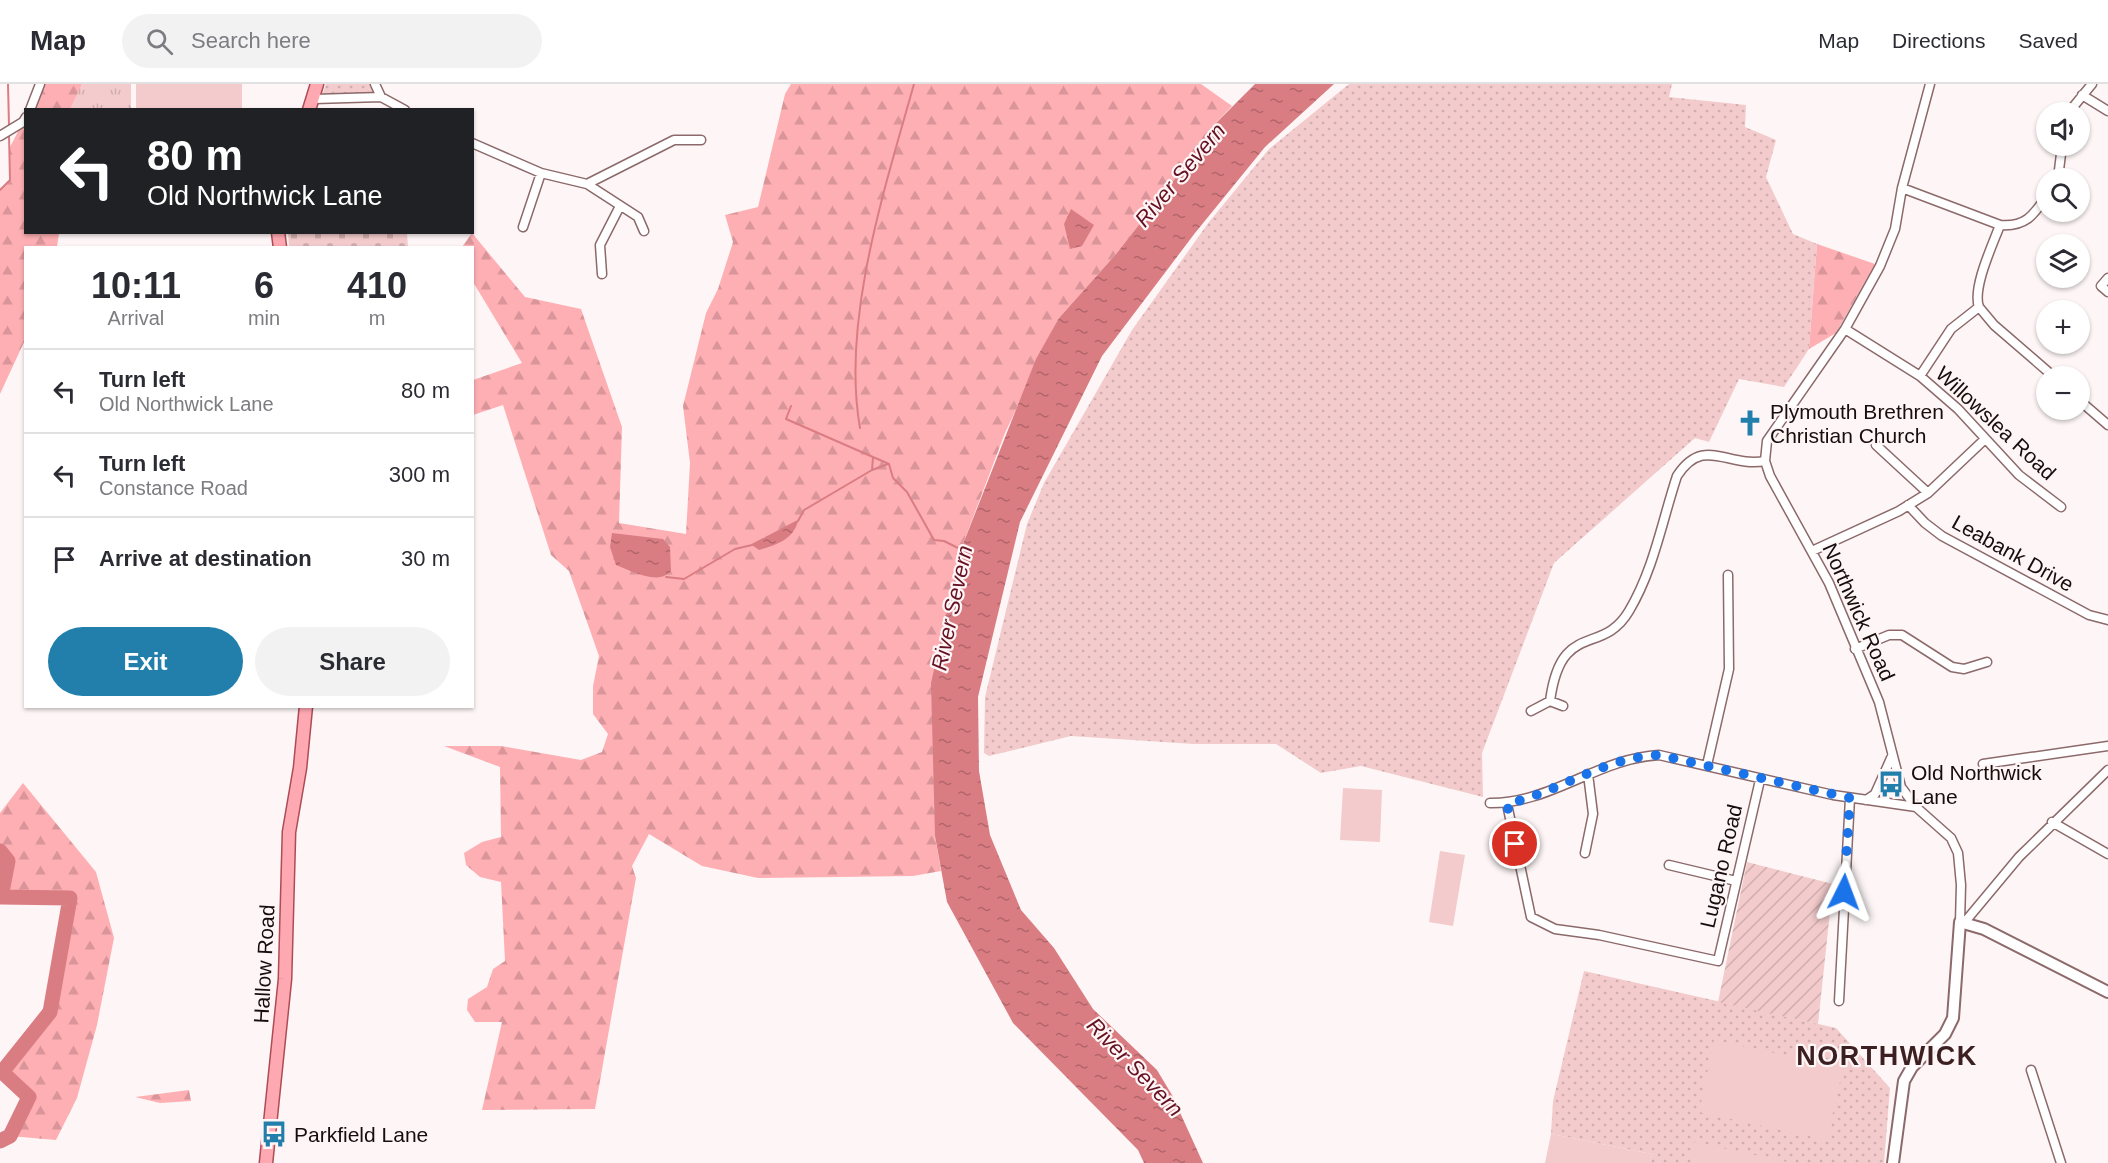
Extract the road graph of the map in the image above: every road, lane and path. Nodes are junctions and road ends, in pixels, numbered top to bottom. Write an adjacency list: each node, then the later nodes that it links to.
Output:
1 (40, 84): 10 (street)
2 (317, 84): 9 (main road)
3 (375, 84): 7 (street)
4 (1930, 84): 19 (street)
5 (2091, 84): 6 (street)
6 (2082, 95): 8 (street); 12 (street)
7 (381, 97): 9 (street); 11 (street)
8 (2077, 102)
9 (312, 104)
10 (31, 108)
11 (401, 108)
12 (2108, 111)
13 (24, 120): 14 (street)
14 (0, 135)
15 (701, 141): 18 (street)
16 (474, 144): 17 (street)
17 (542, 173): 18 (street); 23 (street)
18 (587, 184): 20 (street)
19 (1902, 188): 22 (street); 29 (street)
20 (620, 207): 24 (street); 25 (street)
21 (2036, 212): 22 (street)
22 (2001, 225): 28 (street)
23 (523, 227)
24 (644, 231)
25 (602, 274)
26 (2108, 278): 27 (street)
27 (2108, 292)
28 (1979, 307): 30 (street); 31 (street)
29 (1845, 328): 31 (street, Willowslea Road); 36 (street)
30 (2041, 366)
31 (1920, 376): 34 (street, Willowslea Road)
32 (2090, 409): 33 (street)
33 (2108, 425)
34 (1984, 440): 37 (street); 39 (street, Willowslea Road)
35 (1876, 445): 37 (street)
36 (1765, 460): 40 (street, Northwick Road); 45 (street)
37 (1928, 493): 38 (street)
38 (1908, 505): 40 (street); 42 (street, Leabank Drive)
39 (2061, 507)
40 (1812, 551): 43 (street, Northwick Road)
41 (1728, 575): 52 (street)
42 (2108, 620)
43 (1855, 649): 44 (street); 50 (street, Northwick Road)
44 (1987, 662)
45 (1550, 701): 46 (street); 48 (street)
46 (1563, 706)
47 (306, 708): 70 (main road, Hallow Road)
48 (1530, 711)
49 (2108, 746): 51 (street)
50 (1892, 756): 57 (street); 60 (street, Northwick Road)
51 (1983, 764)
52 (1707, 765): 54 (street); 55 (street)
53 (2108, 770): 61 (street)
54 (1588, 774): 59 (street); 62 (street)
55 (1760, 780): 56 (street); 65 (street, Lugano Road)
56 (1850, 798): 57 (street); 68 (street)
57 (1866, 800): 60 (street)
58 (1490, 803): 59 (street)
59 (1507, 804): 65 (street, Lugano Road)
60 (1916, 807): 66 (street, Northwick Road)
61 (2052, 822): 63 (street); 66 (street)
62 (1585, 853)
63 (2108, 854)
64 (1669, 866): 65 (street)
65 (1736, 881)
66 (1962, 923): 67 (street); 71 (street, Northwick Road)
67 (2108, 992)
68 (1839, 1001)
69 (2031, 1070): 72 (street)
70 (266, 1163)
71 (1893, 1163)
72 (2061, 1163)

